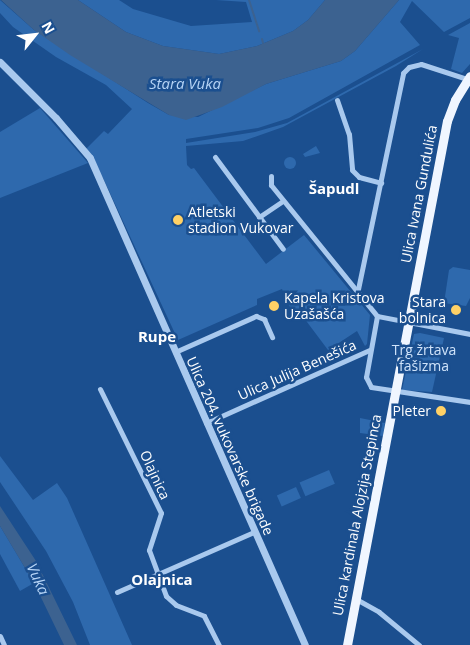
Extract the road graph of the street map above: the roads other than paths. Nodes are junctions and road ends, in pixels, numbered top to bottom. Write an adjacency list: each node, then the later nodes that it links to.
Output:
1 (0, 62): 16 (street, Ulica 204. vukovarske brigade)
2 (469, 78): 6 (street); 12 (main road, Ulica Ivana Gundulića)
3 (337, 100): 6 (street)
4 (215, 157): 8 (street)
5 (271, 176): 7 (street)
6 (381, 183): 10 (street)
7 (283, 201): 8 (street); 10 (street)
8 (259, 217): 9 (street)
9 (283, 249)
10 (357, 294): 11 (street)
11 (377, 316): 12 (street); 15 (street)
12 (408, 323): 13 (street); 18 (main road)
13 (470, 334)
14 (272, 337): 16 (street)
15 (369, 350): 18 (street); 21 (street, Ulica Julija Benešića)
16 (174, 352): 21 (street, Ulica 204. vukovarske brigade)
17 (100, 389): 23 (street, Olajnica)
18 (395, 391): 20 (street); 25 (main road, Ulica kardinala Alojzija Stepinca)
19 (470, 395): 20 (street)
20 (469, 402)
21 (206, 423): 22 (street, Ulica 204. vukovarske brigade)
22 (254, 532): 23 (street); 29 (street, Ulica 204. vukovarske brigade)
23 (157, 574): 24 (street); 28 (street, Olajnica)
24 (117, 592)
25 (356, 599): 30 (main road, Ulica kardinala Alojzija Stepinca); 31 (street)
26 (0, 636): 27 (street)
27 (4, 645)
28 (219, 645)
29 (305, 645)
30 (347, 645)
31 (419, 645)

